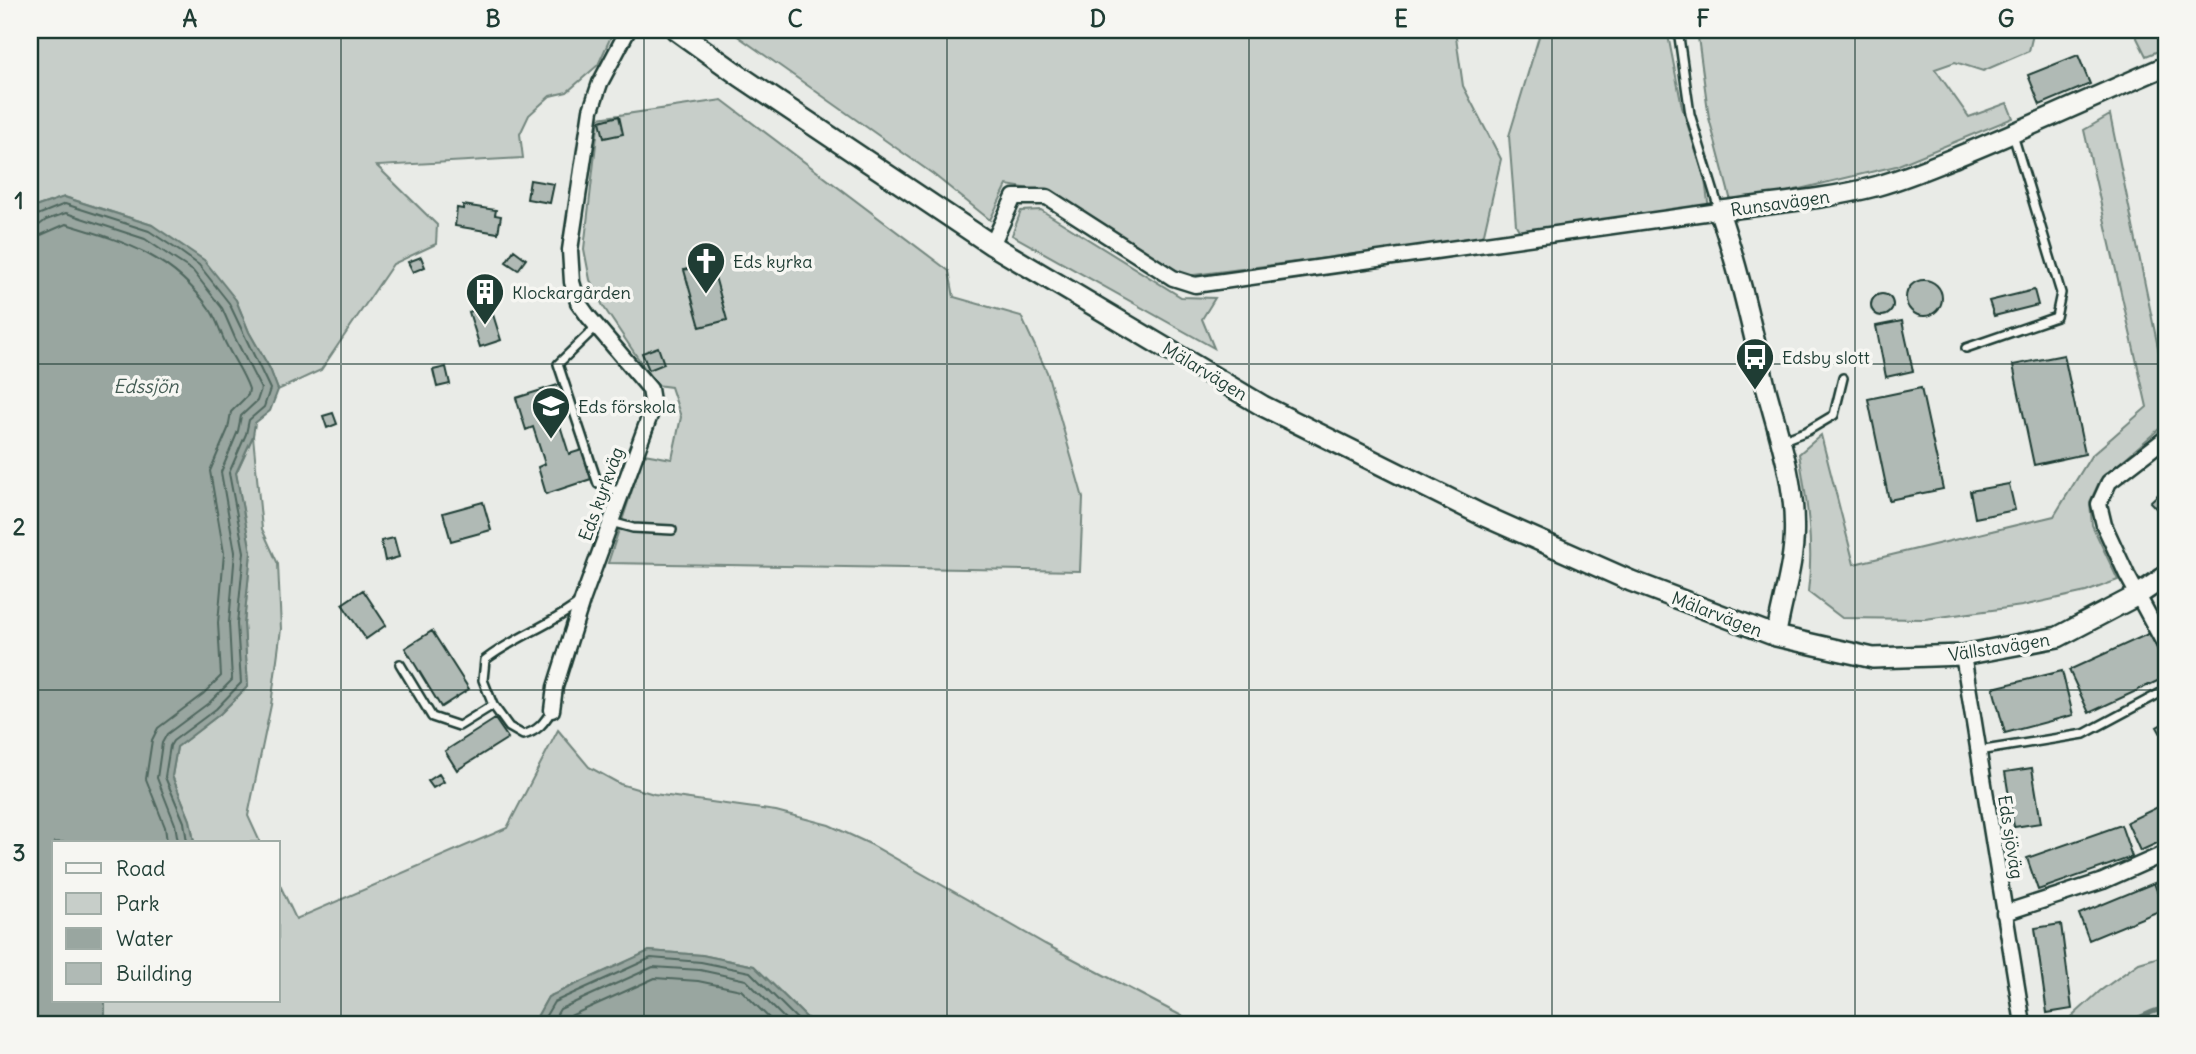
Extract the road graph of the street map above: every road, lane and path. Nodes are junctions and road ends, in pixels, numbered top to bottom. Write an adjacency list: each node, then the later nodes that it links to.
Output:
1 (628, 30): 8 (street, Eds kyrkväg)
2 (676, 30): 7 (main road, Mälarvägen)
3 (1678, 30): 6 (lane)
4 (2166, 66): 5 (street, Runsavägen)
5 (2013, 134): 6 (street, Runsavägen); 9 (lane)
6 (1719, 211): 7 (street); 12 (street, Runsavägen)
7 (992, 245): 19 (main road, Mälarvägen)
8 (596, 327): 13 (street, Eds kyrkväg); 13 (lane)
9 (1965, 348)
10 (1843, 378): 12 (lane)
11 (2166, 438): 17 (street)
12 (1781, 441): 19 (street, Runsavägen)
13 (621, 492): 14 (street, Eds kyrkväg)
14 (611, 522): 15 (lane); 18 (street, Eds kyrkväg)
15 (672, 530)
16 (2166, 576): 17 (main road, Vällstavägen)
17 (2138, 595): 20 (street); 21 (main road, Vällstavägen)
18 (582, 601): 24 (lane); 25 (street, Eds kyrkväg)
19 (1776, 636): 21 (main road, Vällstavägen)
20 (2166, 647)
21 (1963, 655): 26 (street, Eds sjöväg)
22 (400, 664): 24 (lane)
23 (2166, 690): 26 (lane)
24 (494, 705): 25 (lane)
25 (551, 710)
26 (1978, 751): 28 (street, Eds sjöväg)
27 (2166, 853): 28 (street)
28 (2004, 913): 29 (street, Eds sjöväg)
29 (2023, 1024)

